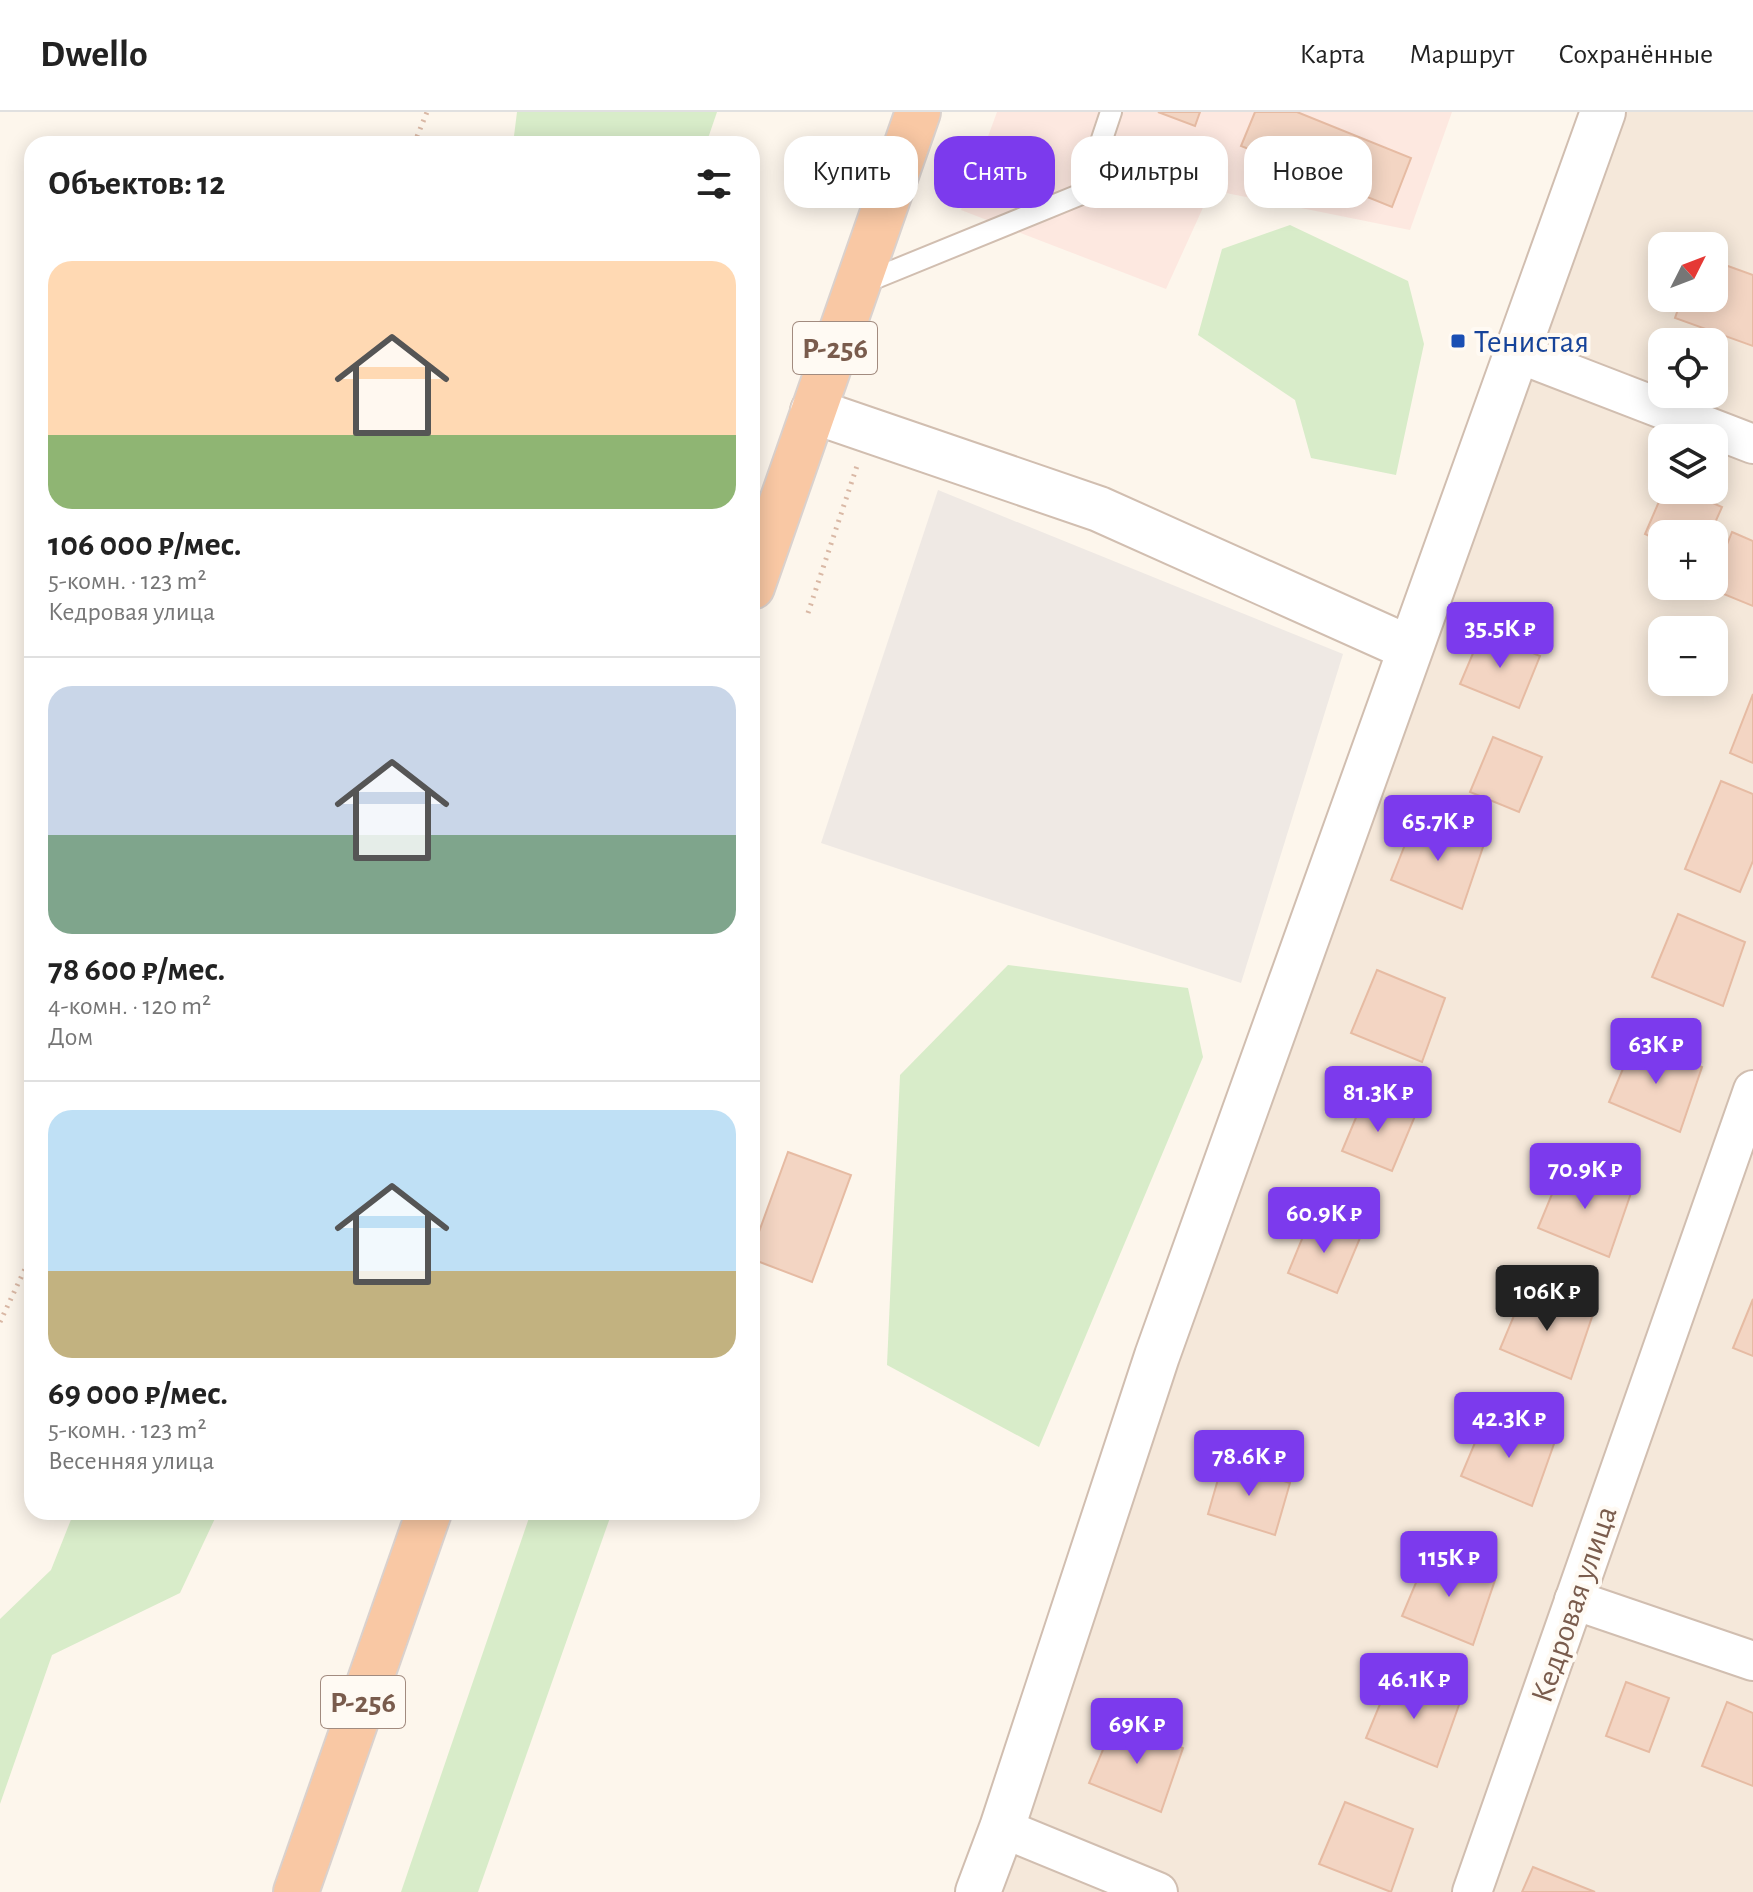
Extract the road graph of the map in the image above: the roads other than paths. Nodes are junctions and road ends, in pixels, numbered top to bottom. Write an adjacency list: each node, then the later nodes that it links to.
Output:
1 (918, 112): 4 (highway, Р-256)
2 (1111, 112): 4 (lane)
3 (1603, 112): 5 (street)
4 (857, 286): 6 (highway, Р-256)
5 (1517, 353): 7 (street); 9 (street)
6 (813, 411): 8 (highway, Р-256); 9 (street)
7 (1753, 444)
8 (760, 564)
9 (1409, 648): 14 (street)
10 (1753, 1090): 12 (street, Кедровая улица)
11 (426, 1520): 15 (highway, Р-256)
12 (1574, 1600): 13 (street); 18 (street, Кедровая улица)
13 (1753, 1661)
14 (1002, 1828): 16 (street); 17 (street)
15 (296, 1892)
16 (978, 1892)
17 (1158, 1892)
18 (1472, 1892)

